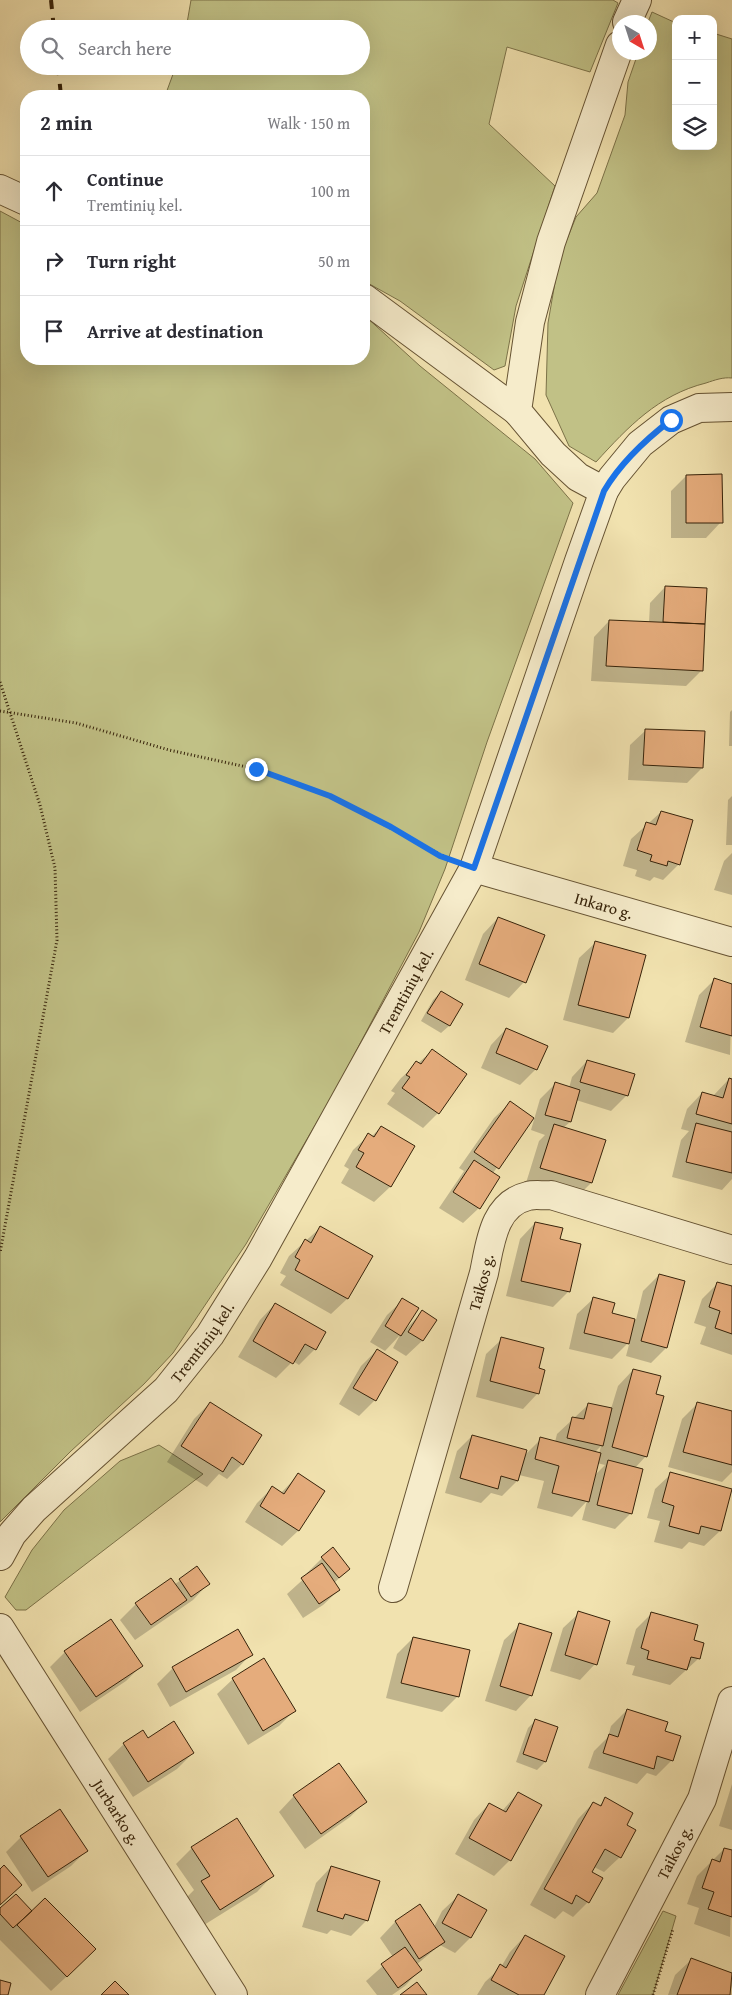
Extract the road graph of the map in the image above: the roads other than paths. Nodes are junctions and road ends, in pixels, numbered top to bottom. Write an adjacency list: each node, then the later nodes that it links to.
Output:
1 (637, 0): 2 (street)
2 (631, 15)
3 (615, 60): 8 (street)
4 (0, 189): 5 (street)
5 (20, 198)
6 (370, 302): 8 (street)
7 (732, 407): 9 (street, Tremtinių kel.)
8 (517, 411): 9 (street)
9 (604, 491): 10 (street, Tremtinių kel.)
10 (474, 868): 11 (street, Inkaro g.); 13 (street, Tremtinių kel.)
11 (732, 942)
12 (732, 1250): 14 (street, Taikos g.)
13 (0, 1556)
14 (393, 1588)
15 (0, 1628): 17 (street, Jurbarko g.)
16 (732, 1701): 18 (street, Taikos g.)
17 (233, 1995)
18 (600, 1995)

